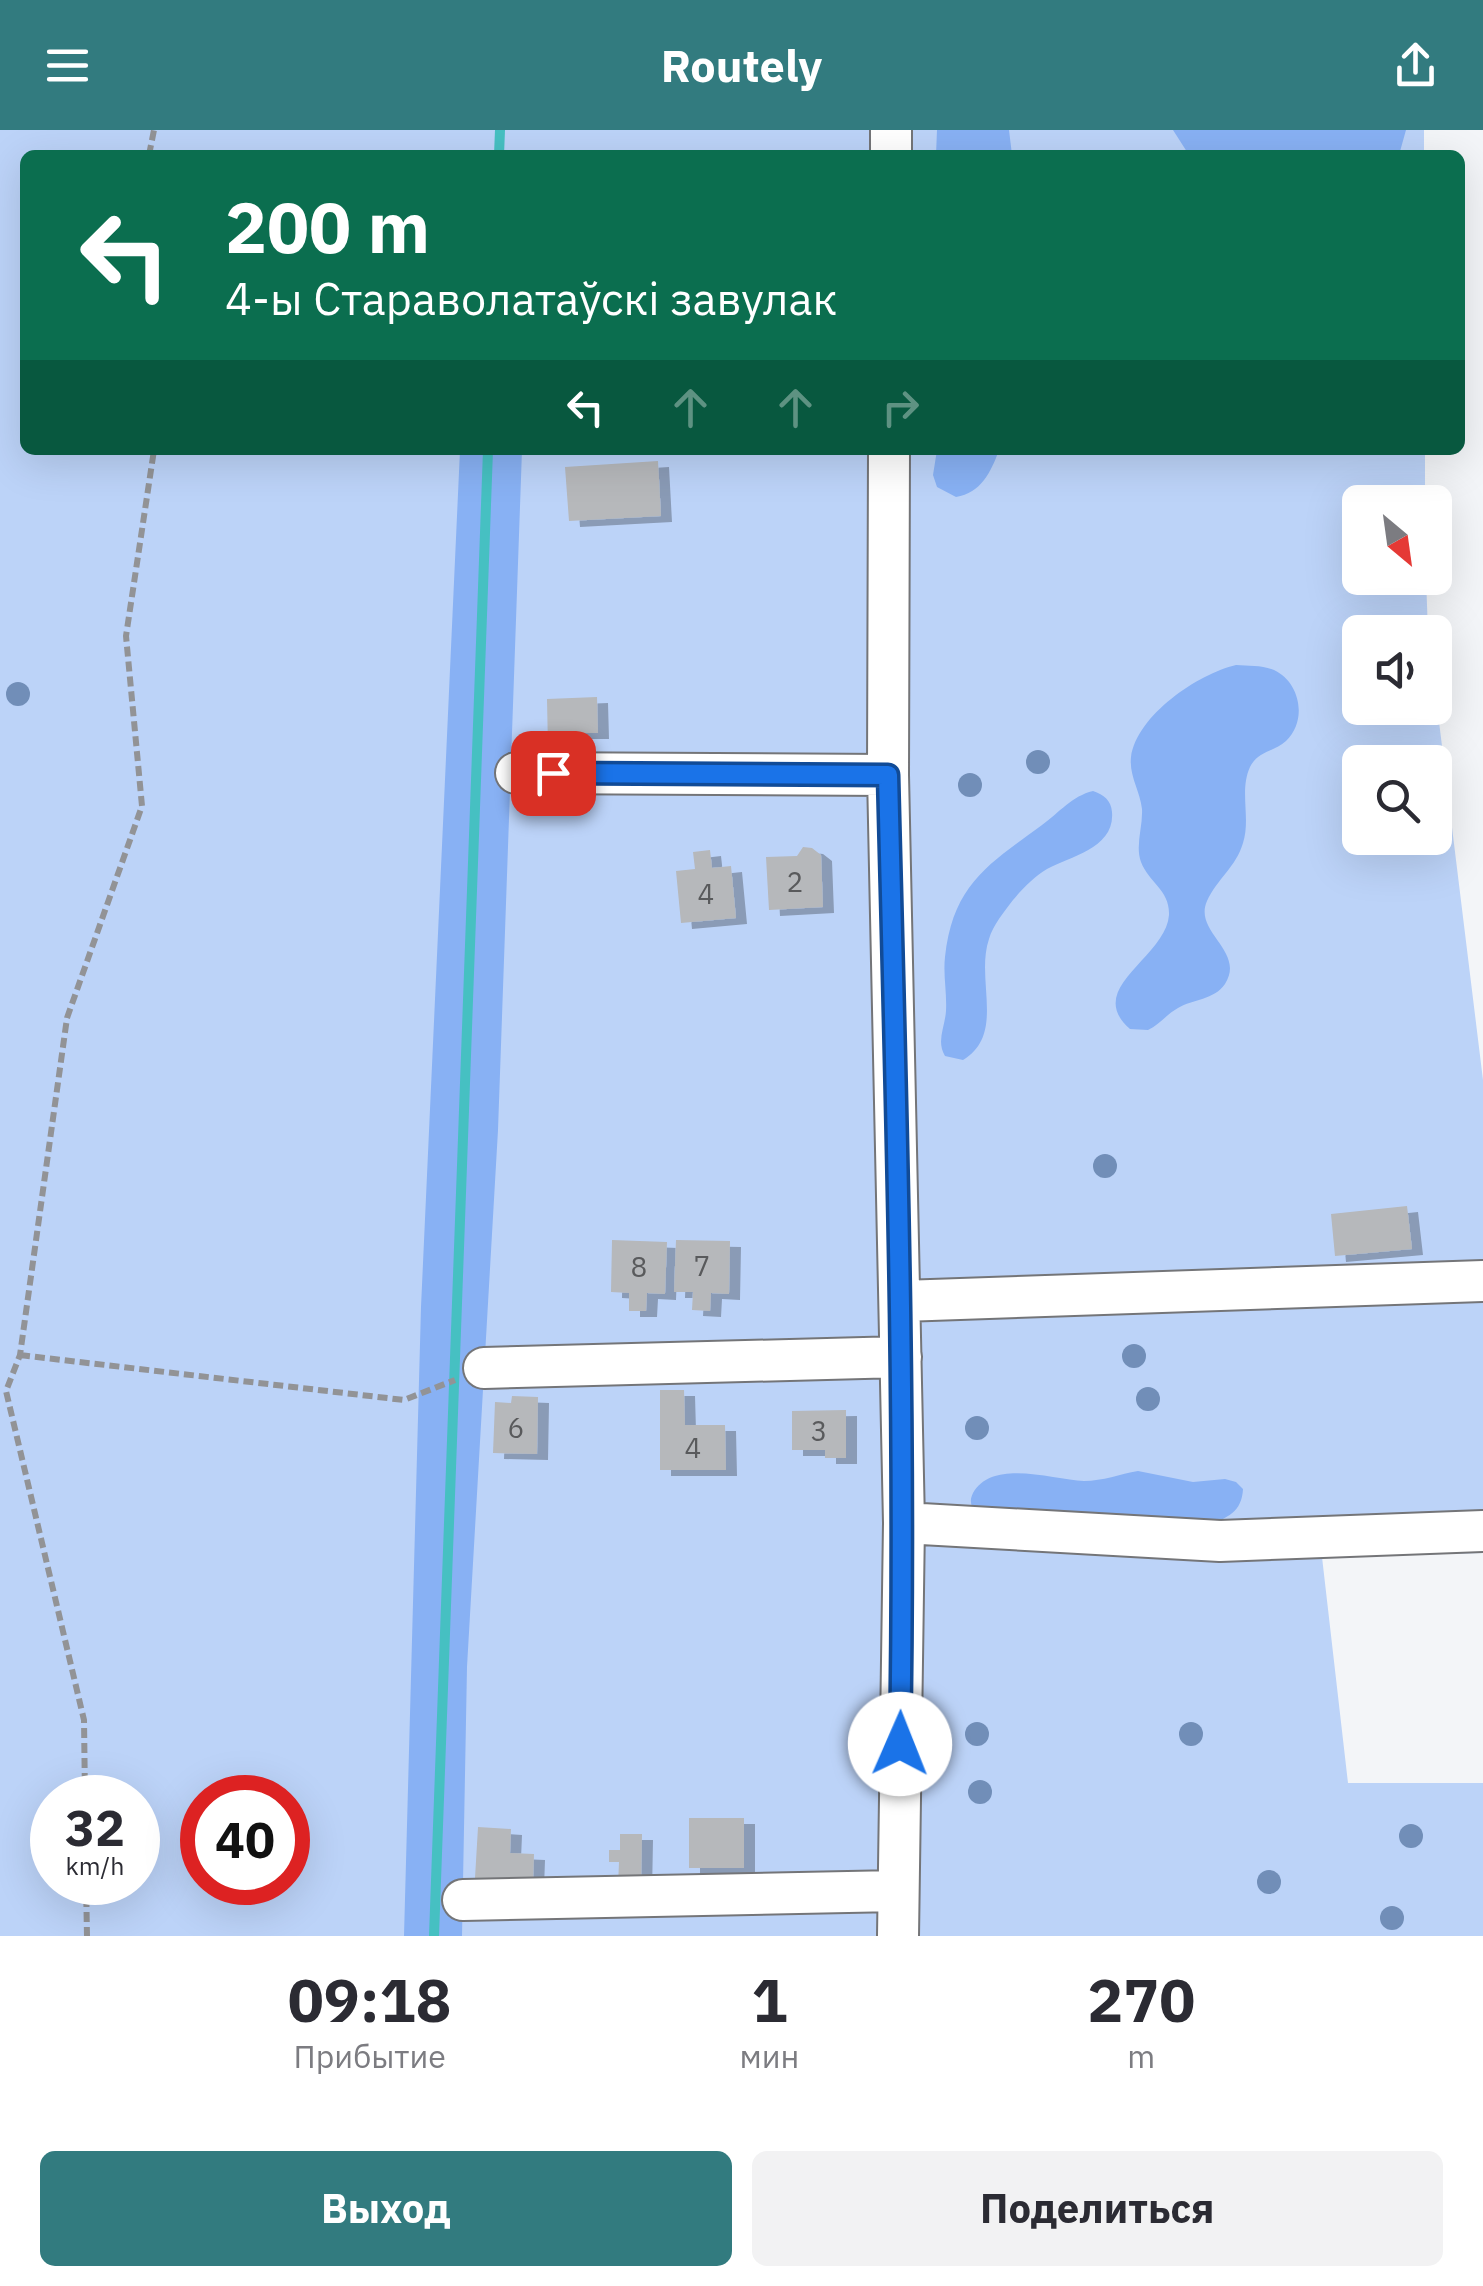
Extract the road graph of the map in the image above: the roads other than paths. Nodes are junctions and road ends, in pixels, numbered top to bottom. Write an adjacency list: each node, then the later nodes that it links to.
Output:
1 (889, 455): 3 (street)
2 (516, 772): 3 (street)
3 (888, 775): 5 (street)
4 (1483, 1281): 5 (street)
5 (902, 1301): 6 (street)
6 (901, 1357): 7 (street); 8 (street)
7 (484, 1368)
8 (904, 1523): 9 (street); 10 (street)
9 (1483, 1532)
10 (897, 1892): 11 (street); 12 (street)
11 (463, 1900)
12 (898, 1936)

